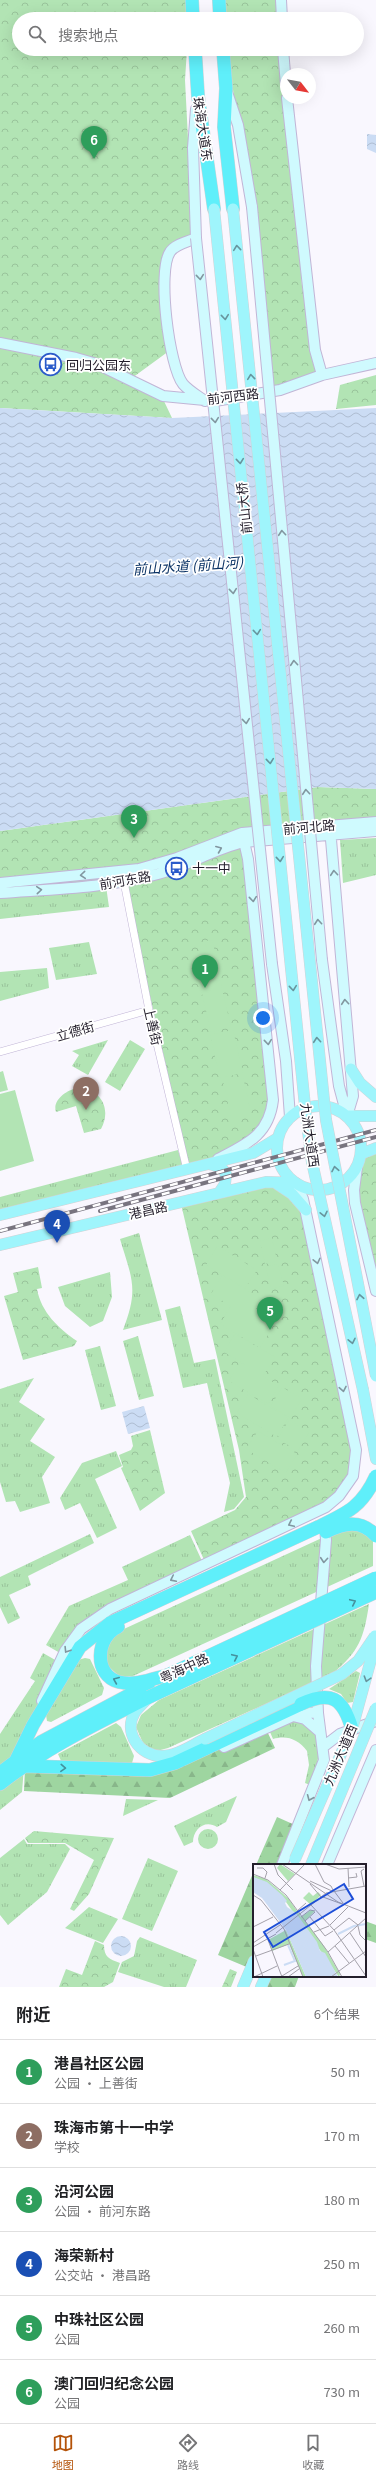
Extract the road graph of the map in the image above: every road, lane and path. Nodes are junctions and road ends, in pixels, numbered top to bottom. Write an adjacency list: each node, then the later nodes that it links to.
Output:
1 (192, 0): 4 (highway)
2 (219, 0): 5 (highway)
3 (282, 0): 6 (main road)
4 (193, 12)
5 (220, 12)
6 (282, 12)
7 (195, 56): 12 (highway, 珠海大道东)
8 (224, 56): 11 (highway, 珠海大道东)
9 (284, 56): 10 (main road)
10 (285, 68)
11 (226, 88): 15 (highway, 珠海大道东); 34 (main road, one-way to 11, bridge)
12 (198, 96): 14 (highway, 珠海大道东); 16 (main road)
13 (288, 104): 19 (main road)
14 (214, 209): 21 (main road, 前山大桥, one-way to 21, bridge)
15 (233, 210): 22 (main road, 前山大桥, one-way to 15, bridge)
16 (196, 238): 20 (main road); 36 (main road, one-way to 36, bridge)
17 (0, 343): 20 (main road, 前河西路)
18 (376, 363): 19 (main road, 前河西路)
19 (322, 375): 20 (main road, 前河西路)
20 (205, 401)
21 (275, 806): 51 (main road, 九洲大道西, one-way to 51, bridge)
22 (295, 806): 50 (main road, 九洲大道西, one-way to 22, bridge)
23 (376, 822): 24 (main road, 前河北路)
24 (330, 830): 25 (main road, 前河北路); 26 (main road, 前河北路); 32 (main road, one-way to 24)
25 (376, 831)
26 (243, 837): 27 (main road, 前河东路, one-way to 26); 28 (main road, 前河东路, one-way to 28); 40 (main road, one-way to 40)
27 (124, 882): 29 (main road, 前河东路, one-way to 27); 30 (street, 上善街)
28 (0, 883)
29 (0, 894)
30 (149, 1010): 31 (street, 立德街); 42 (street, 上善街)
31 (0, 1052)
32 (351, 1069): 33 (main road); 34 (main road)
33 (376, 1097)
34 (347, 1116): 35 (main road); 36 (main road); 39 (main road)
35 (376, 1116)
36 (290, 1117): 37 (main road)
37 (278, 1138): 40 (main road); 44 (main road)
38 (376, 1148): 39 (main road)
39 (361, 1154): 41 (main road)
40 (208, 1164): 42 (main road); 45 (main road)
41 (357, 1167): 44 (main road); 49 (main road)
42 (186, 1170): 47 (main road)
43 (266, 1182): 44 (main road, 港昌路); 45 (main road, 港昌路); 46 (main road)
44 (296, 1183): 46 (main road)
45 (219, 1193): 48 (main road, 港昌路)
46 (306, 1210): 53 (main road, one-way to 53)
47 (0, 1215)
48 (0, 1245)
49 (376, 1291)
50 (376, 1376)
51 (376, 1459)
52 (376, 1476): 54 (highway, bridge)
53 (326, 1507): 63 (main road, one-way to 63); 66 (main road, one-way to 66)
54 (318, 1531): 55 (highway, bridge); 60 (highway, one-way to 54); 66 (highway)
55 (376, 1536)
56 (376, 1578): 60 (highway, 粤海中路, bridge)
57 (376, 1592): 61 (highway, 粤海中路, one-way to 57, bridge)
58 (376, 1634): 61 (main road, bridge)
59 (376, 1641): 67 (main road, 九洲大道西, one-way to 67, bridge)
60 (168, 1675): 71 (highway, 粤海中路)
61 (149, 1697): 71 (highway, 粤海中路)
62 (376, 1708): 77 (main road, 九洲大道西, bridge)
63 (318, 1713): 64 (main road); 68 (main road)
64 (293, 1716): 68 (main road); 72 (main road)
65 (376, 1721): 69 (main road)
66 (33, 1725): 71 (highway)
67 (352, 1729): 72 (highway, bridge); 75 (main road, 九洲大道西, bridge)
68 (320, 1732): 69 (main road)
69 (323, 1747): 76 (main road, one-way to 76)
70 (376, 1750): 78 (main road)
71 (20, 1764): 72 (highway, one-way to 72); 73 (highway, 粤海中路); 74 (highway, 粤海中路)
72 (150, 1770)
73 (0, 1773)
74 (0, 1784)
75 (294, 1862)
76 (282, 1864)
77 (311, 1864)
78 (327, 1864)
79 (253, 1964): 81 (main road)
80 (266, 1977): 82 (main road)
81 (244, 1987)
82 (262, 1987)

